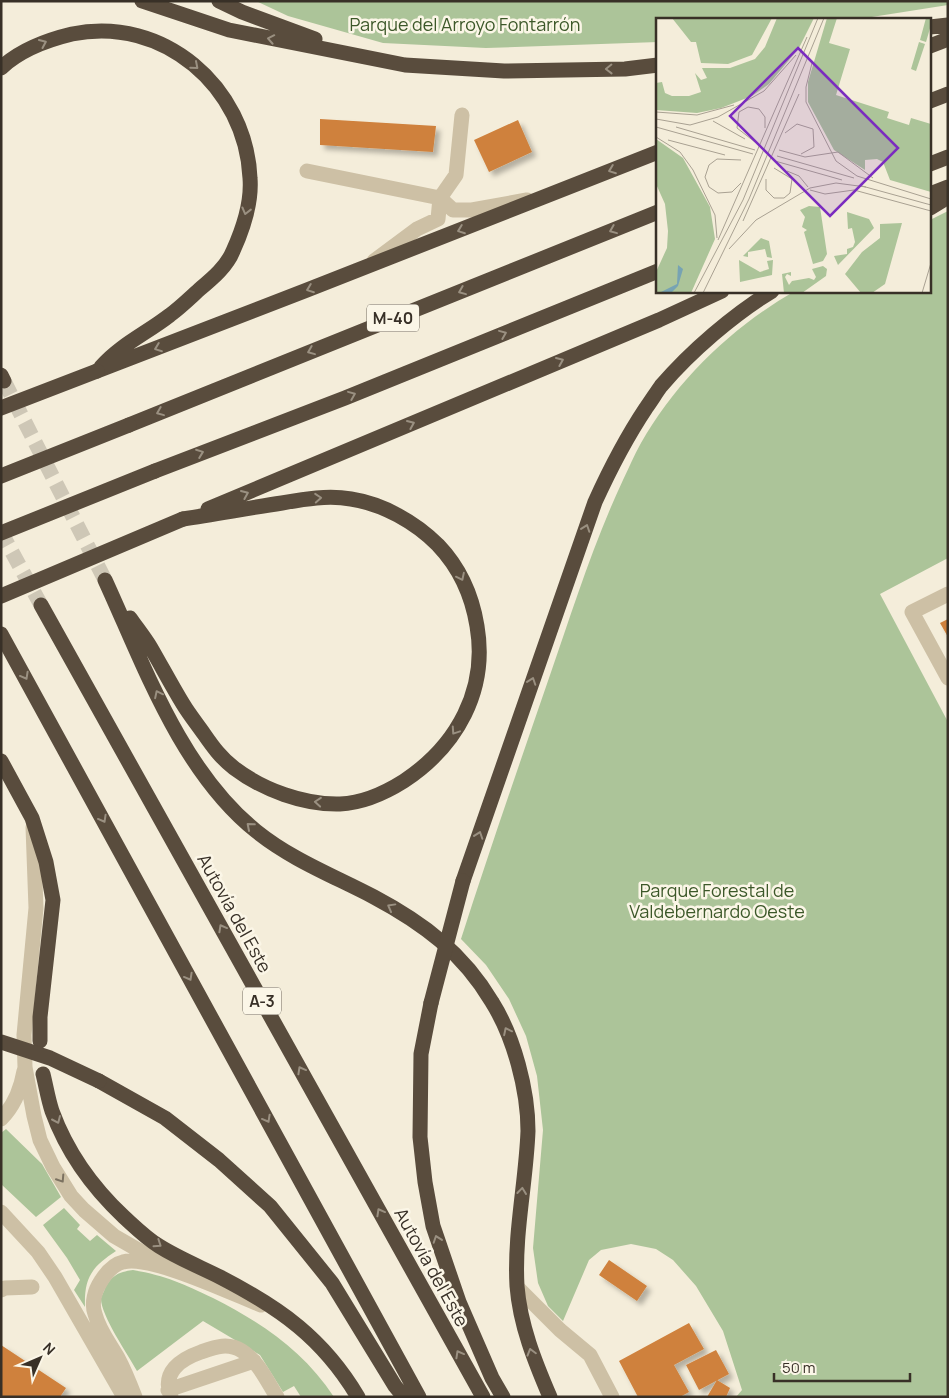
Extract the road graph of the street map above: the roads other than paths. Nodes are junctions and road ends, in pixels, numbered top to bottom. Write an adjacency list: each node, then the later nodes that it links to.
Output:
1 (142, 1): 7 (highway, one-way to 1)
2 (219, 1): 7 (highway)
3 (948, 25): 4 (highway)
4 (932, 27)
5 (948, 39): 6 (highway)
6 (932, 45)
7 (405, 64): 8 (highway, one-way to 7)
8 (656, 64)
9 (1, 68): 28 (highway, one-way to 28)
10 (948, 94): 11 (highway)
11 (932, 100)
12 (462, 114): 21 (street)
13 (656, 153): 19 (highway, one-way to 19)
14 (948, 156): 15 (highway)
15 (932, 163)
16 (307, 171): 21 (street)
17 (948, 187): 18 (highway)
18 (932, 193)
19 (548, 196): 21 (street); 24 (highway, one-way to 24)
20 (948, 197): 22 (highway)
21 (440, 198): 24 (street)
22 (932, 207)
23 (656, 213): 30 (highway, M-40, one-way to 30, bridge)
24 (363, 268): 28 (highway, one-way to 28)
25 (656, 272): 32 (highway, one-way to 25, bridge)
26 (720, 292): 31 (highway, one-way to 26)
27 (771, 292): 60 (highway, one-way to 27, bridge)
28 (97, 371): 29 (highway, bridge)
29 (1, 408)
30 (1, 476)
31 (183, 519): 34 (highway, bridge); 48 (highway)
32 (1, 533)
33 (948, 594): 37 (street)
34 (1, 596)
35 (41, 605): 59 (highway, Autovía del Este / A-3, one-way to 35)
36 (1, 634): 58 (highway, one-way to 58)
37 (948, 678)
38 (1, 761): 39 (highway)
39 (32, 818): 40 (highway); 42 (street)
40 (40, 1041)
41 (1, 1042): 57 (highway, bridge)
42 (25, 1067): 44 (street); 46 (street, one-way to 46)
43 (43, 1074): 50 (highway, one-way to 50)
44 (1, 1119)
45 (1, 1212): 53 (street)
46 (173, 1270): 50 (street); 54 (street)
47 (32, 1288): 49 (street)
48 (518, 1288): 61 (highway, one-way to 48); 62 (street)
49 (1, 1290)
50 (283, 1314): 56 (highway)
51 (254, 1361): 52 (street); 52 (street); 55 (street)
52 (170, 1393)
53 (124, 1397)
54 (136, 1397)
55 (277, 1397)
56 (358, 1397)
57 (404, 1397)
58 (419, 1397)
59 (483, 1397)
60 (503, 1397)
61 (550, 1397)
62 (612, 1397)

